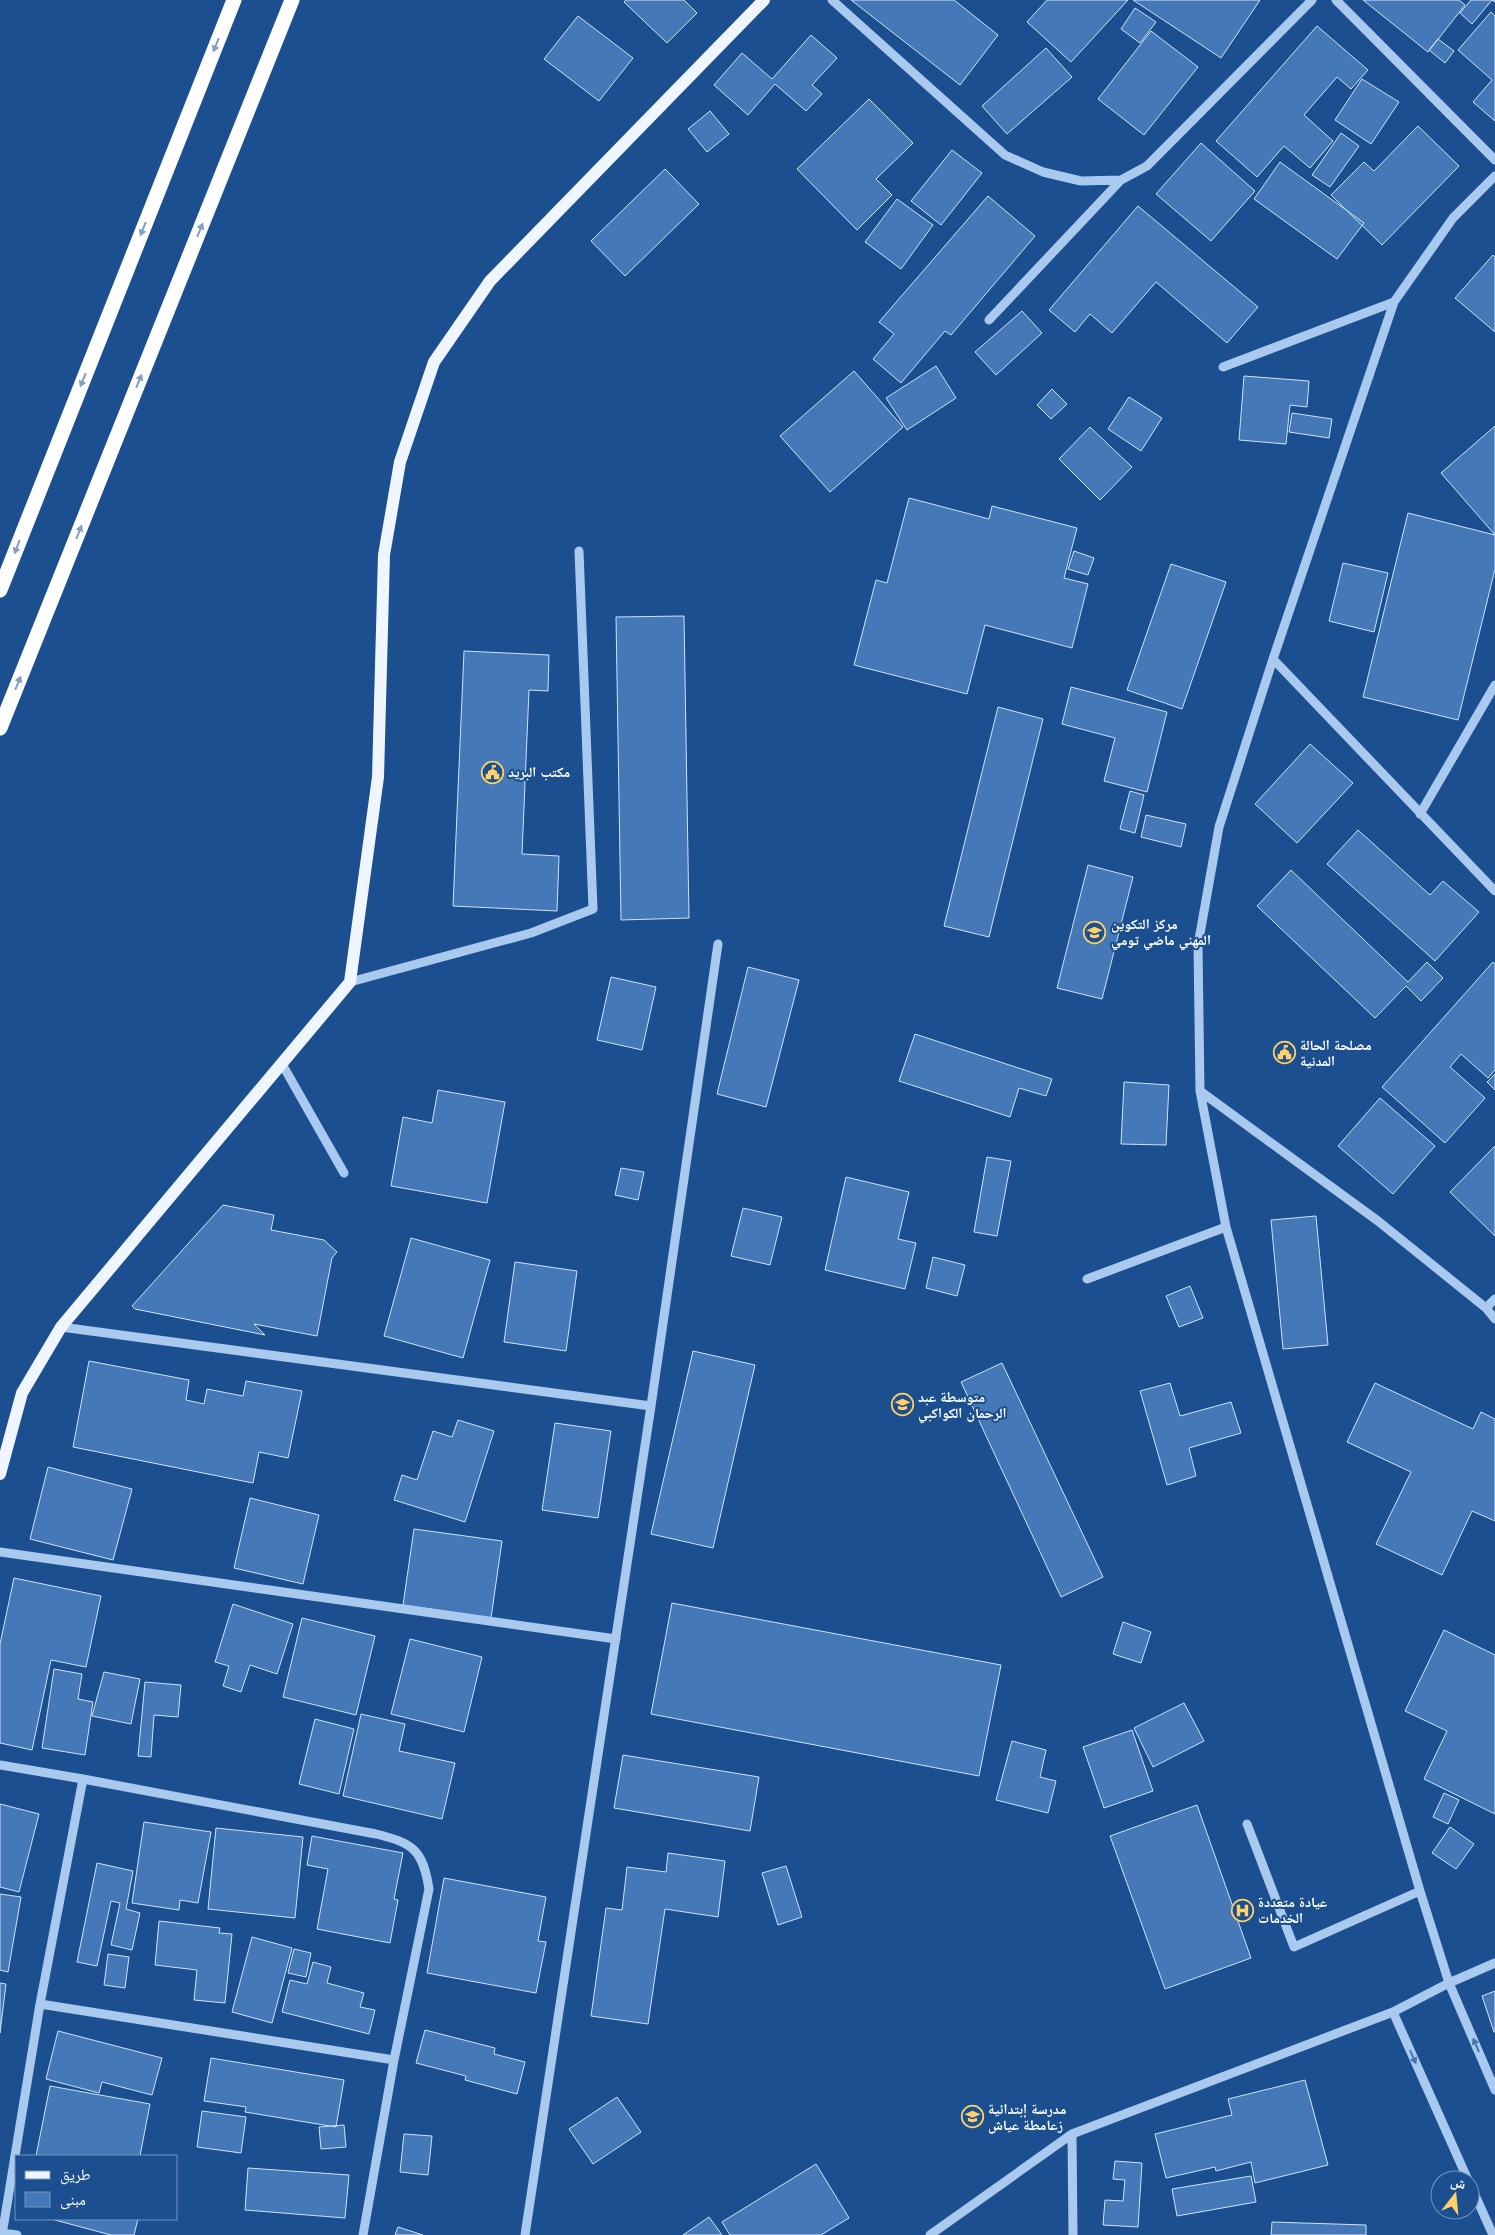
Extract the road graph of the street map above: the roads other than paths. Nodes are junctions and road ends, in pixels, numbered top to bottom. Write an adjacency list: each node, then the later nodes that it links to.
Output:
1 (234, 0): 14 (highway, one-way to 14)
2 (292, 0): 17 (highway, one-way to 2)
3 (764, 0): 21 (main road)
4 (832, 0): 9 (street)
5 (1312, 0): 9 (street)
6 (1336, 0): 7 (street)
7 (1495, 160)
8 (1495, 176): 10 (street)
9 (1121, 180): 11 (street)
10 (1394, 302): 12 (street); 15 (street)
11 (989, 320)
12 (1223, 367)
13 (579, 551): 21 (street)
14 (0, 590)
15 (1273, 659): 18 (street); 23 (street)
16 (1495, 685): 18 (street)
17 (0, 728)
18 (1420, 814): 19 (street)
19 (1495, 891)
20 (718, 944): 31 (street)
21 (350, 982): 22 (main road)
22 (282, 1064): 24 (street); 30 (main road)
23 (1200, 1091): 25 (street); 28 (street)
24 (344, 1173)
25 (1226, 1227): 26 (street); 38 (street)
26 (1087, 1279)
27 (1495, 1299): 28 (street)
28 (1486, 1308): 29 (street)
29 (1495, 1320)
30 (61, 1327): 31 (street); 32 (main road)
31 (651, 1406): 34 (street)
32 (0, 1474)
33 (0, 1552): 34 (street)
34 (616, 1639): 53 (street)
35 (0, 1765): 36 (street)
36 (83, 1778): 41 (street); 43 (street)
37 (1247, 1824): 38 (street)
38 (1420, 1891): 40 (street)
39 (1495, 1963): 40 (street)
40 (1449, 1983): 42 (street); 44 (street, one-way to 40)
41 (40, 2004): 43 (street); 46 (street)
42 (1393, 2012): 45 (street); 48 (street, one-way to 48)
43 (394, 2060): 52 (street)
44 (1495, 2090)
45 (1072, 2134): 54 (street); 55 (street)
46 (15, 2155)
47 (15, 2155): 50 (street)
48 (1464, 2170)
49 (1480, 2206): 56 (street)
50 (2, 2234): 51 (street)
51 (17, 2235)
52 (363, 2235)
53 (526, 2235)
54 (930, 2235)
55 (1073, 2235)
56 (1493, 2235)

